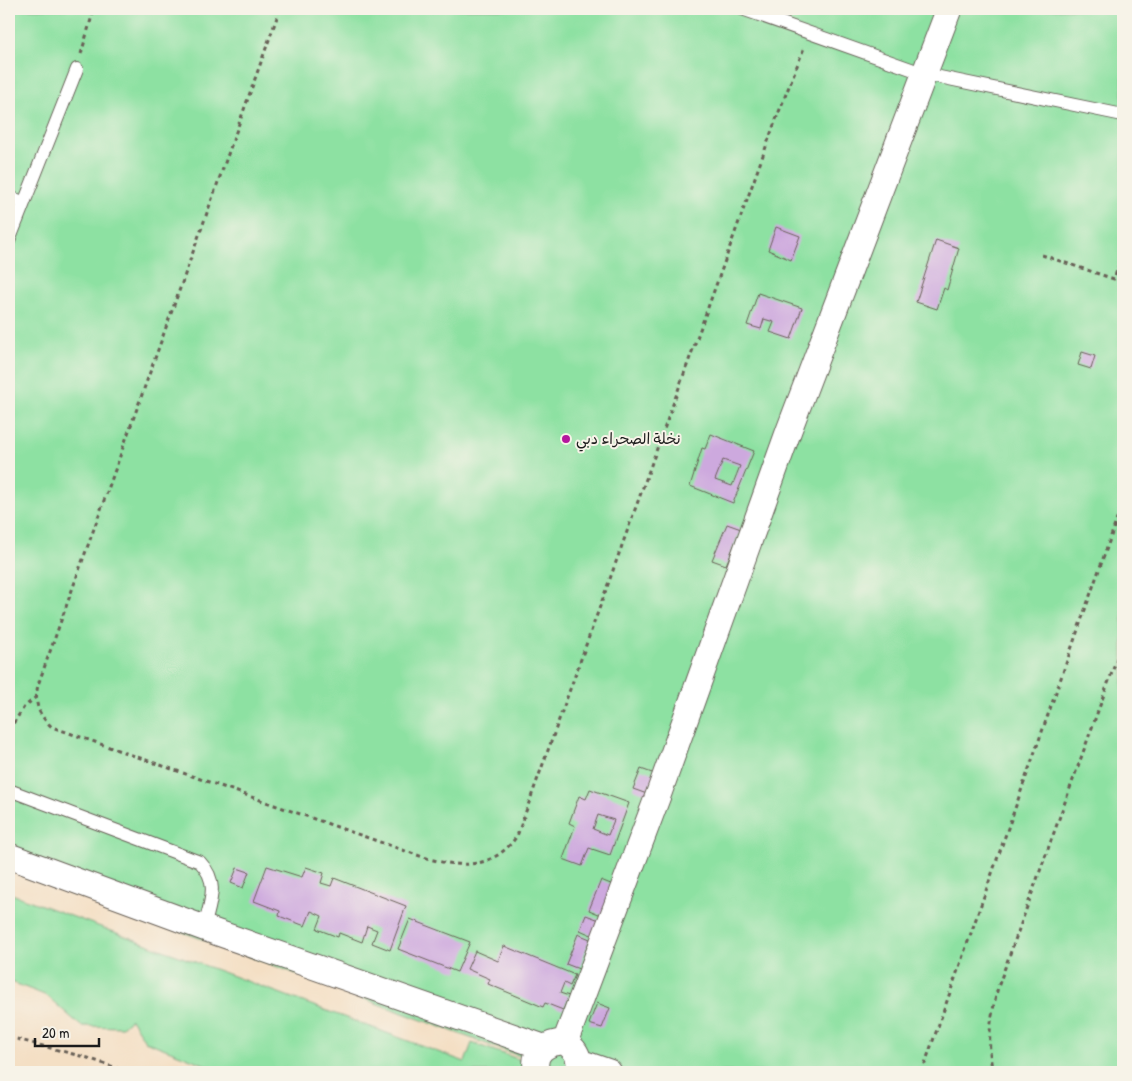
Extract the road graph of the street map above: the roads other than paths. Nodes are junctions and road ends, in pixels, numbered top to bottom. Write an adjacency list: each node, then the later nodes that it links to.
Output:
1 (742, 9): 4 (lane)
2 (942, 12): 4 (street)
3 (77, 68): 7 (lane)
4 (925, 74): 5 (lane); 12 (street)
5 (1123, 115)
6 (9, 197): 7 (lane)
7 (23, 202): 8 (lane)
8 (9, 242)
9 (9, 790): 11 (lane)
10 (9, 856): 11 (street)
11 (204, 928): 12 (street)
12 (554, 1045): 13 (street); 14 (street)
13 (579, 1067): 15 (street)
14 (537, 1072)
15 (609, 1072)

